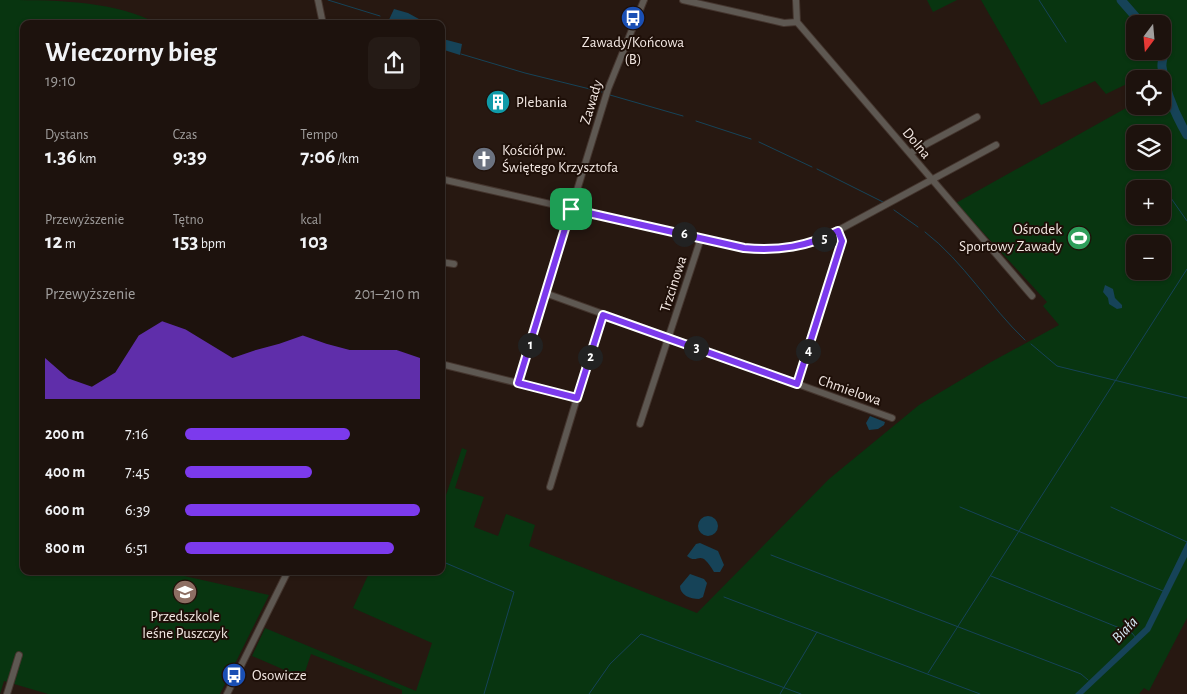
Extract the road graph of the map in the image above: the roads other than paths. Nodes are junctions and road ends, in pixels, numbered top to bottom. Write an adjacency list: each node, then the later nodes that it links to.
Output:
1 (318, 0): 5 (street)
2 (644, 0): 12 (street, Zawady)
3 (683, 0): 6 (street)
4 (796, 0): 6 (street)
5 (322, 20)
6 (797, 22): 9 (street, Dolna)
7 (977, 117): 9 (street)
8 (996, 145): 10 (street)
9 (910, 153): 10 (street, Dolna)
10 (932, 180): 13 (street); 18 (street, Dolna)
11 (445, 181): 12 (street)
12 (571, 209): 14 (street); 17 (street, Zawady)
13 (838, 231): 14 (street); 23 (street)
14 (702, 238): 20 (street, Trzcinowa)
15 (445, 263): 16 (street)
16 (454, 264)
17 (545, 293): 19 (street, Chmielowa); 22 (street, Zawady)
18 (1032, 296)
19 (603, 315): 20 (street, Chmielowa); 24 (street)
20 (669, 338): 23 (street, Chmielowa); 26 (street, Trzcinowa)
21 (445, 365): 22 (street)
22 (518, 383): 24 (street)
23 (797, 384): 25 (street, Chmielowa)
24 (577, 398): 27 (street)
25 (892, 418)
26 (640, 424)
27 (550, 487)
28 (286, 575): 30 (street)
29 (19, 655): 31 (street)
30 (230, 693)
31 (7, 694)

